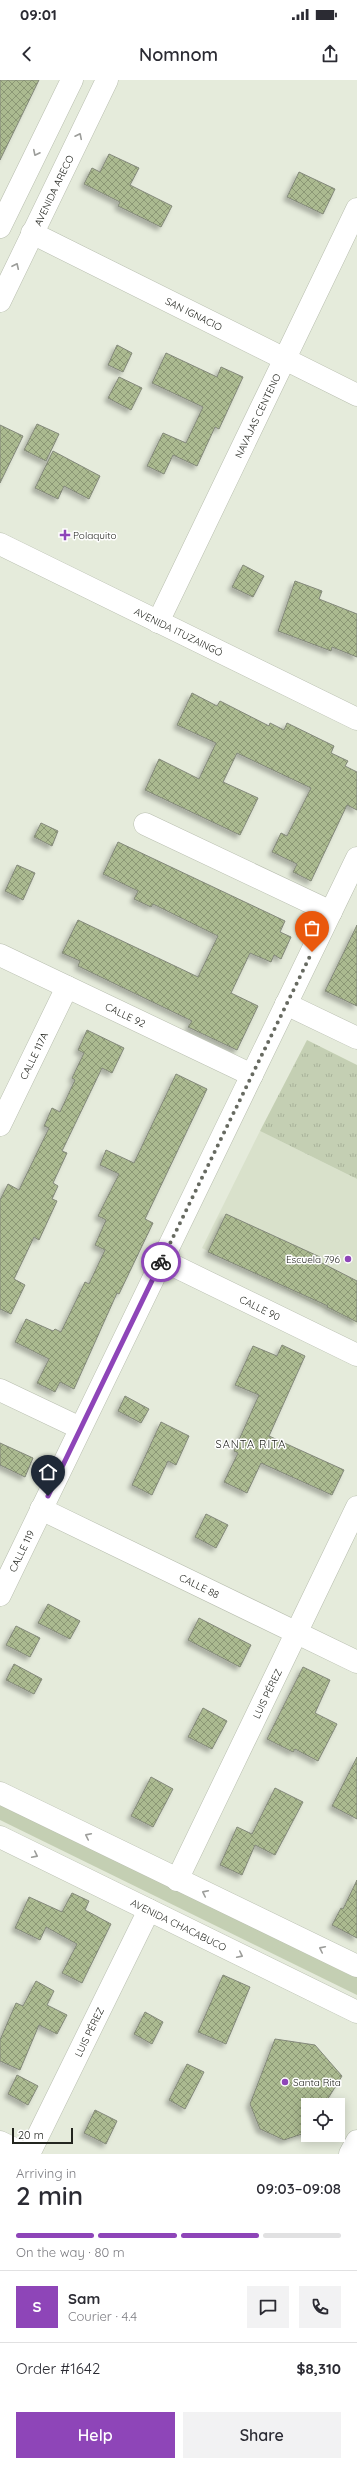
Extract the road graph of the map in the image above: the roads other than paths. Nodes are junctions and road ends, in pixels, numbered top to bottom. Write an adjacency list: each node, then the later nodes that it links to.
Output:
1 (72, 80): 4 (street, one-way to 4)
2 (107, 80): 5 (street, AVENIDA ARECO, one-way to 2)
3 (357, 209): 7 (street, NAVAJAS CENTENO)
4 (2, 217)
5 (32, 233): 6 (street, AVENIDA ARECO, one-way to 5); 7 (street, SAN IGNACIO)
6 (0, 301)
7 (285, 359): 8 (street, SAN IGNACIO); 10 (street, NAVAJAS CENTENO)
8 (357, 395)
9 (0, 544): 10 (street, AVENIDA ITUZAINGÓ)
10 (158, 622): 11 (street, AVENIDA ITUZAINGÓ)
11 (357, 719)
12 (145, 824): 14 (street)
13 (357, 858): 14 (street, CALLE 119)
14 (331, 912): 17 (street, CALLE 119)
15 (0, 954): 16 (street, CALLE 92)
16 (67, 987): 19 (street, CALLE 92); 20 (street, CALLE 117A)
17 (286, 1004): 18 (street); 19 (street, CALLE 119)
18 (357, 1038)
19 (252, 1075): 21 (street, CALLE 119)
20 (0, 1125)
21 (162, 1260): 22 (street, CALLE 90); 24 (street, CALLE 119)
22 (357, 1355)
23 (0, 1390): 24 (street)
24 (80, 1428): 26 (street, CALLE 119)
25 (357, 1507): 28 (street, LUIS PÉREZ)
26 (41, 1509): 27 (street, CALLE 119); 28 (street, CALLE 88)
27 (0, 1594)
28 (296, 1632): 29 (street, CALLE 88); 32 (street, LUIS PÉREZ)
29 (357, 1662)
30 (0, 1793): 32 (street, one-way to 30)
31 (0, 1837): 33 (street, AVENIDA CHACABUCO, one-way to 33)
32 (177, 1880): 34 (street, one-way to 32)
33 (149, 1910): 35 (street, AVENIDA CHACABUCO, one-way to 35); 39 (street, LUIS PÉREZ)
34 (357, 1966)
35 (357, 2012)
36 (357, 2141): 40 (street)
37 (0, 2142): 38 (street)
38 (25, 2154)
39 (29, 2154)
40 (350, 2154)

